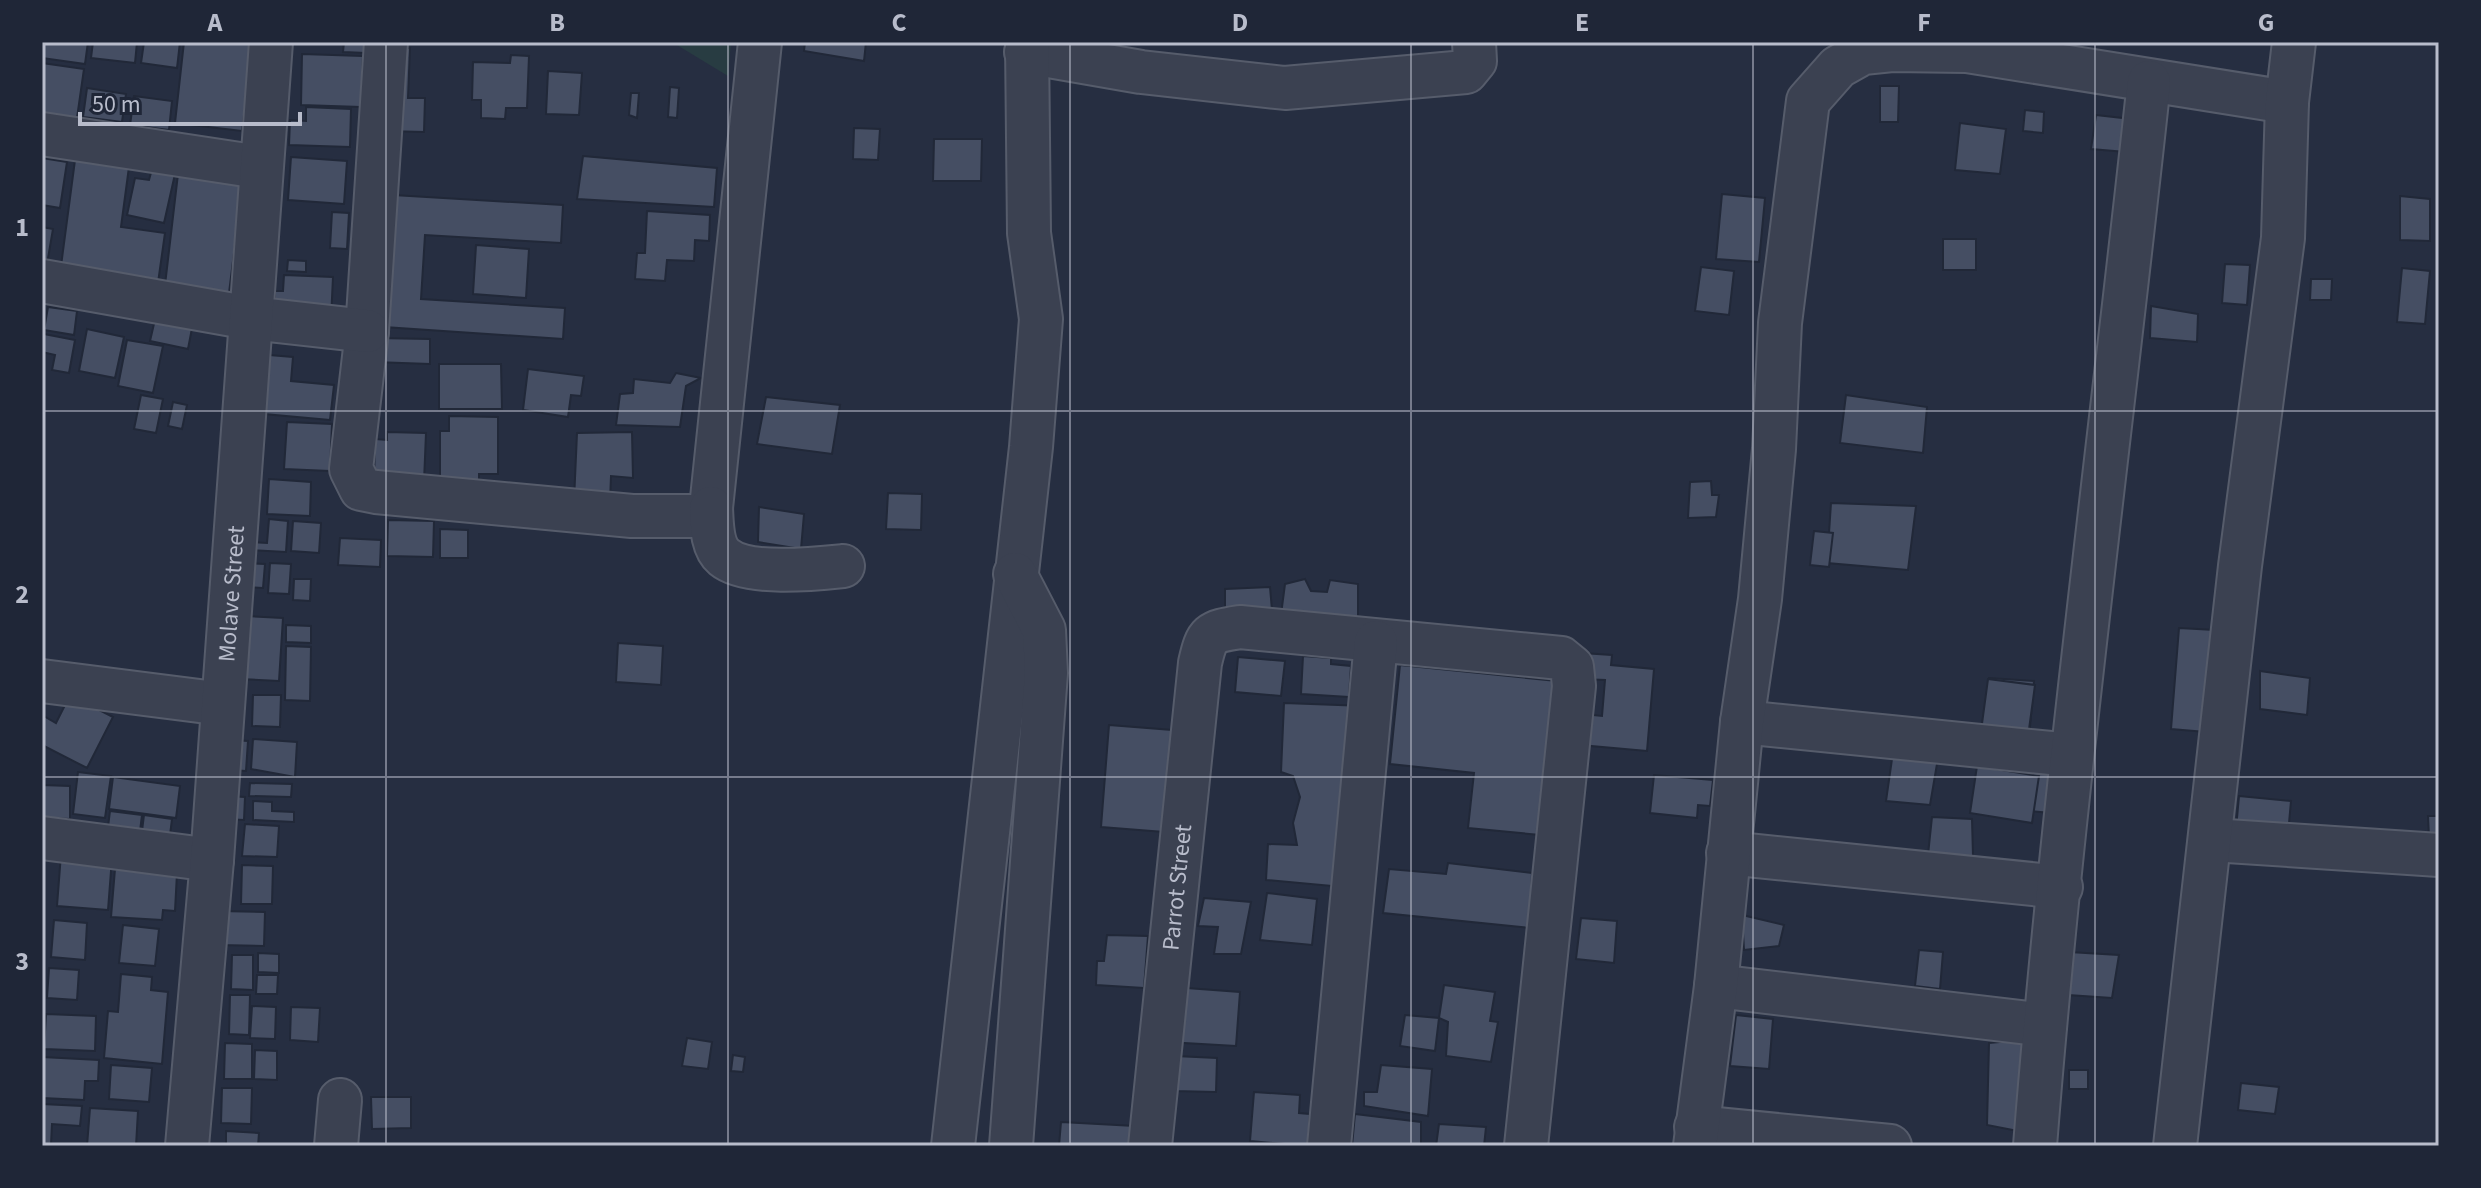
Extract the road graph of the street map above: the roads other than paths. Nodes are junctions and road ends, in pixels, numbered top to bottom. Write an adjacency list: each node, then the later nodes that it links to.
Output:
1 (271, 42): 11 (street, Molave Street)
2 (386, 42): 14 (street)
3 (760, 42): 15 (street)
4 (1474, 42): 6 (street)
5 (2294, 42): 9 (street)
6 (1027, 47): 17 (street)
7 (1967, 47): 8 (street); 21 (street)
8 (2149, 82): 9 (street); 22 (street)
9 (2287, 102): 23 (street)
10 (42, 134): 11 (street)
11 (260, 167): 13 (street, Molave Street)
12 (42, 281): 13 (street)
13 (250, 318): 14 (street); 20 (street, Molave Street)
14 (367, 331): 15 (street)
15 (711, 508): 16 (street)
16 (843, 566)
17 (1023, 634): 31 (street); 34 (street)
18 (1376, 642): 39 (street, Parrot Street); 40 (street); 41 (street)
19 (42, 681): 20 (street)
20 (223, 704): 27 (street, Molave Street)
21 (1742, 722): 22 (street); 25 (street)
22 (2071, 755): 28 (street)
23 (2212, 840): 26 (street); 44 (street)
24 (43, 845): 27 (street)
25 (1728, 853): 28 (street); 29 (street)
26 (2439, 855)
27 (212, 860): 36 (street, Molave Street)
28 (2061, 887): 30 (street)
29 (1716, 986): 30 (street); 33 (street)
30 (2045, 1025): 43 (street)
31 (962, 1051): 34 (street); 38 (street)
32 (340, 1100): 37 (street)
33 (1696, 1136): 35 (street)
34 (1011, 1142)
35 (1835, 1143): 42 (street)
36 (187, 1146)
37 (336, 1146)
38 (953, 1146)
39 (1150, 1146)
40 (1329, 1146)
41 (1526, 1146)
42 (1890, 1146)
43 (2035, 1146)
44 (2175, 1146)

